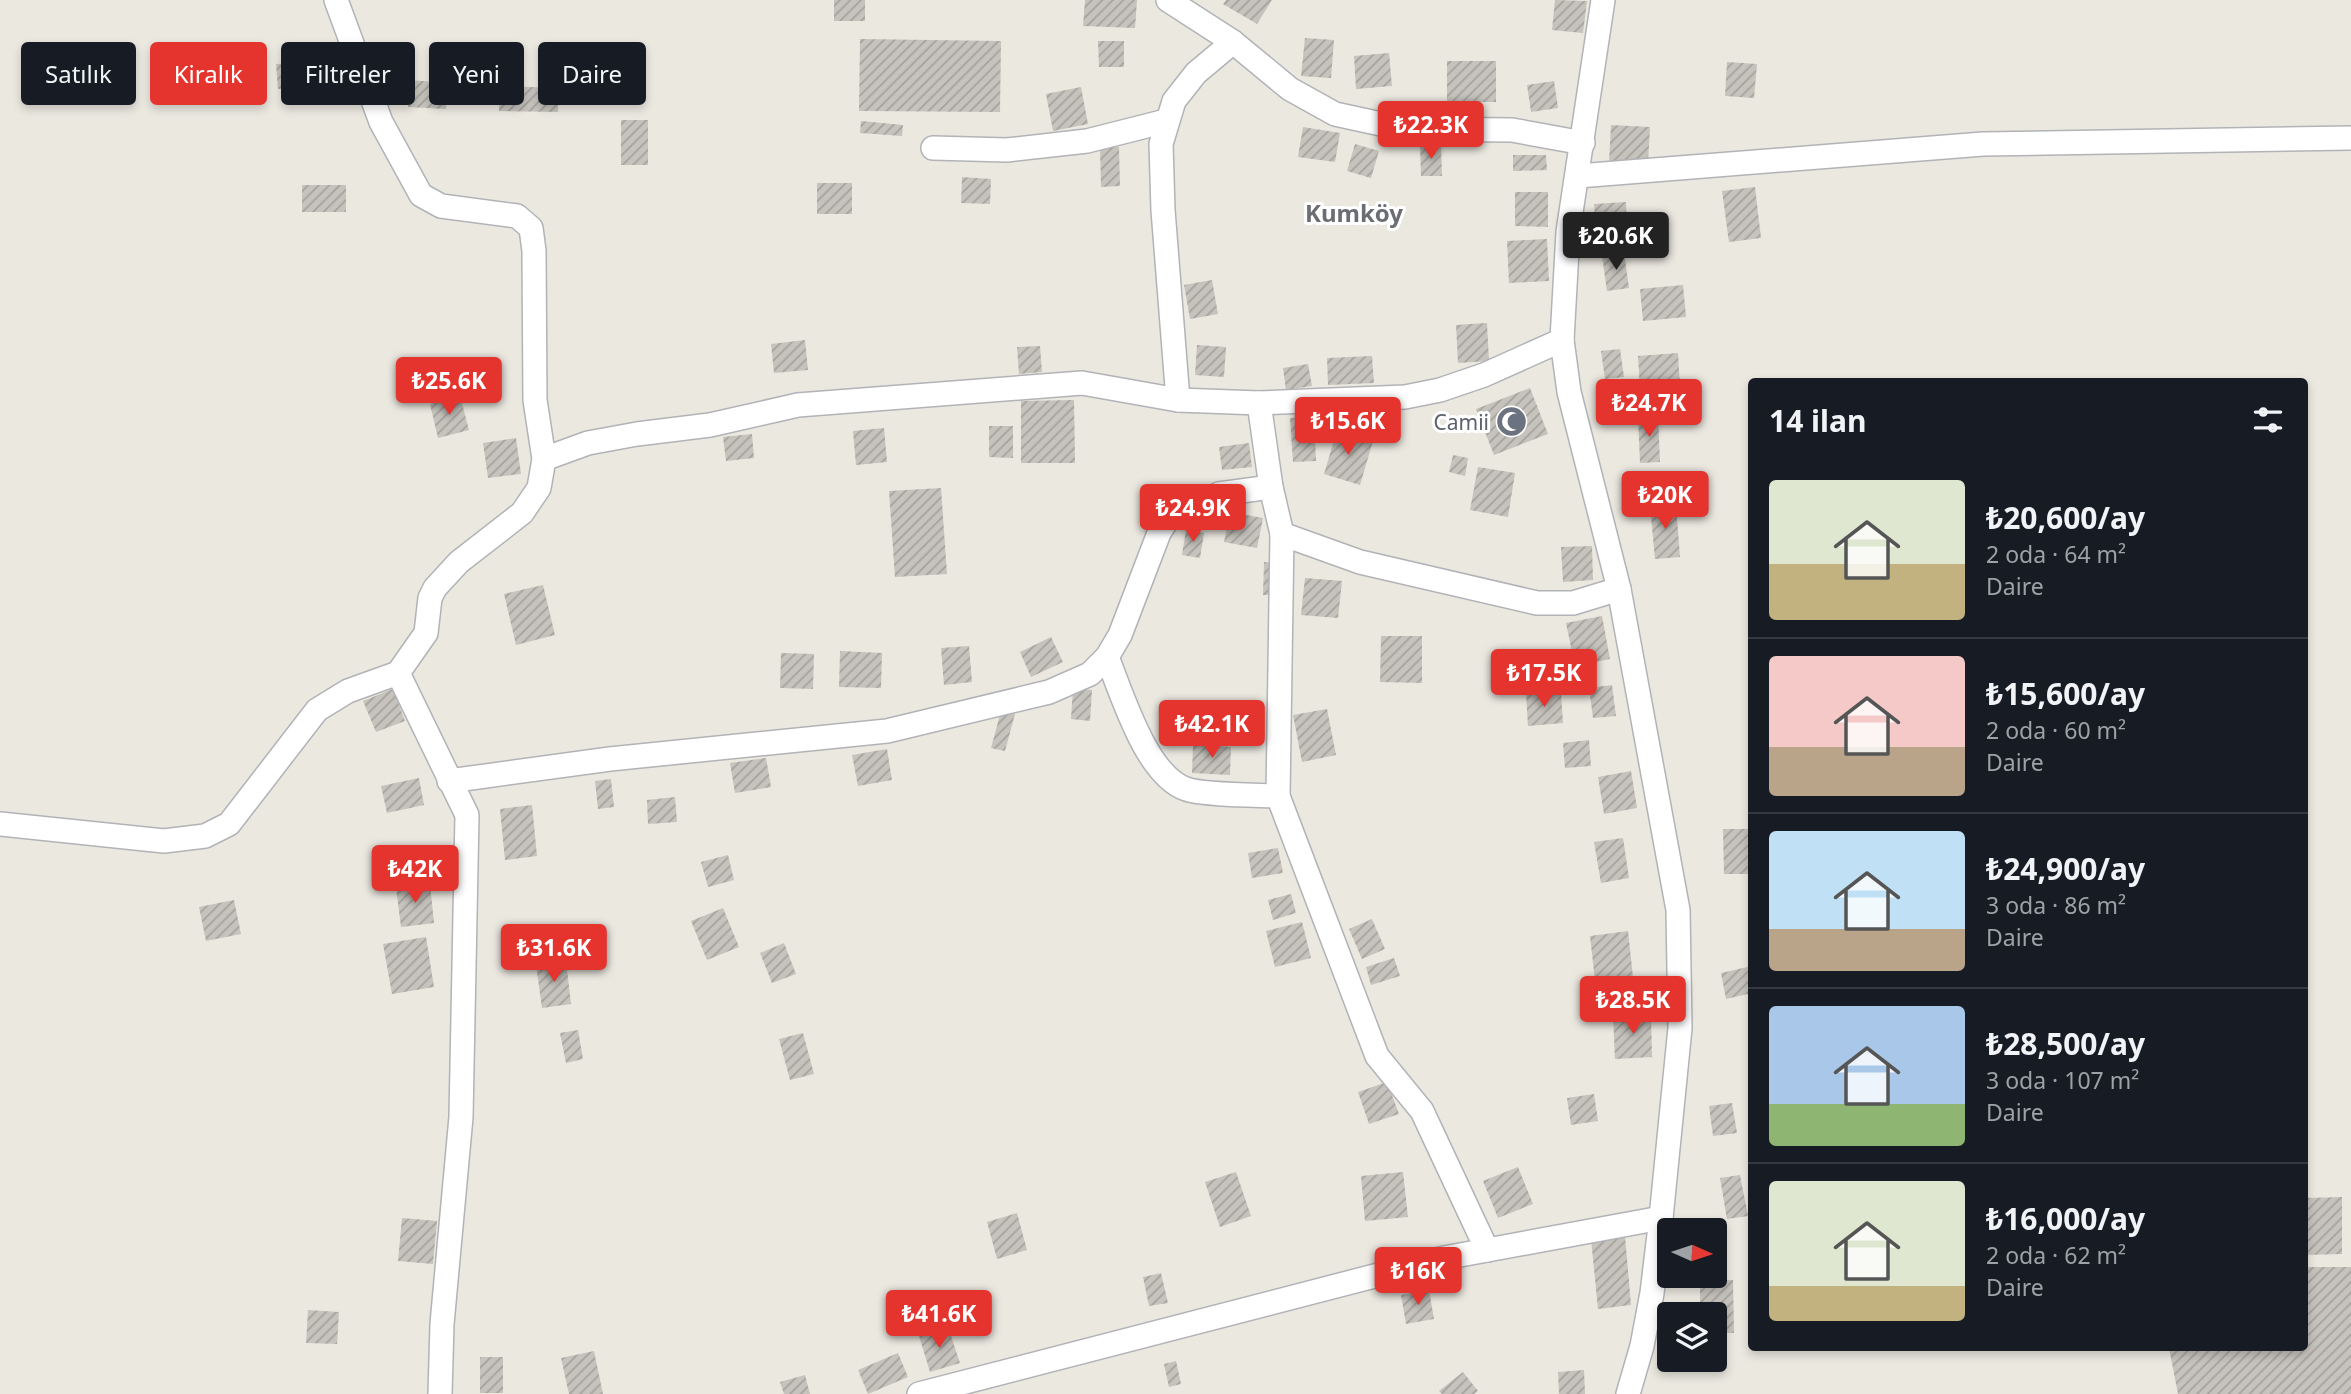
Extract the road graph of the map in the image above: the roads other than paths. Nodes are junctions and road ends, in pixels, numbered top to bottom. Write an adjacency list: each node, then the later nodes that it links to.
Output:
1 (336, 0): 13 (street)
2 (1168, 0): 4 (street)
3 (1603, 0): 7 (street)
4 (1233, 42): 5 (street); 7 (street)
5 (1166, 121): 8 (street); 11 (street)
6 (2351, 138): 9 (street)
7 (1583, 143): 9 (street)
8 (933, 148)
9 (1578, 176): 10 (street)
10 (1562, 340): 12 (street); 16 (street)
11 (1178, 400): 12 (street); 13 (street)
12 (1259, 403): 14 (street)
13 (544, 459): 18 (street)
14 (1271, 487): 15 (street); 17 (street)
15 (1282, 534): 16 (street); 20 (street)
16 (1619, 589): 22 (street)
17 (1107, 657): 19 (street); 20 (street)
18 (398, 673): 19 (street); 21 (street)
19 (449, 781): 26 (street)
20 (1278, 796): 24 (street)
21 (0, 824)
22 (1661, 1218)
23 (1657, 1219): 24 (street)
24 (1487, 1250): 27 (street)
25 (1657, 1251): 28 (street)
26 (440, 1394)
27 (919, 1394)
28 (1628, 1394)

